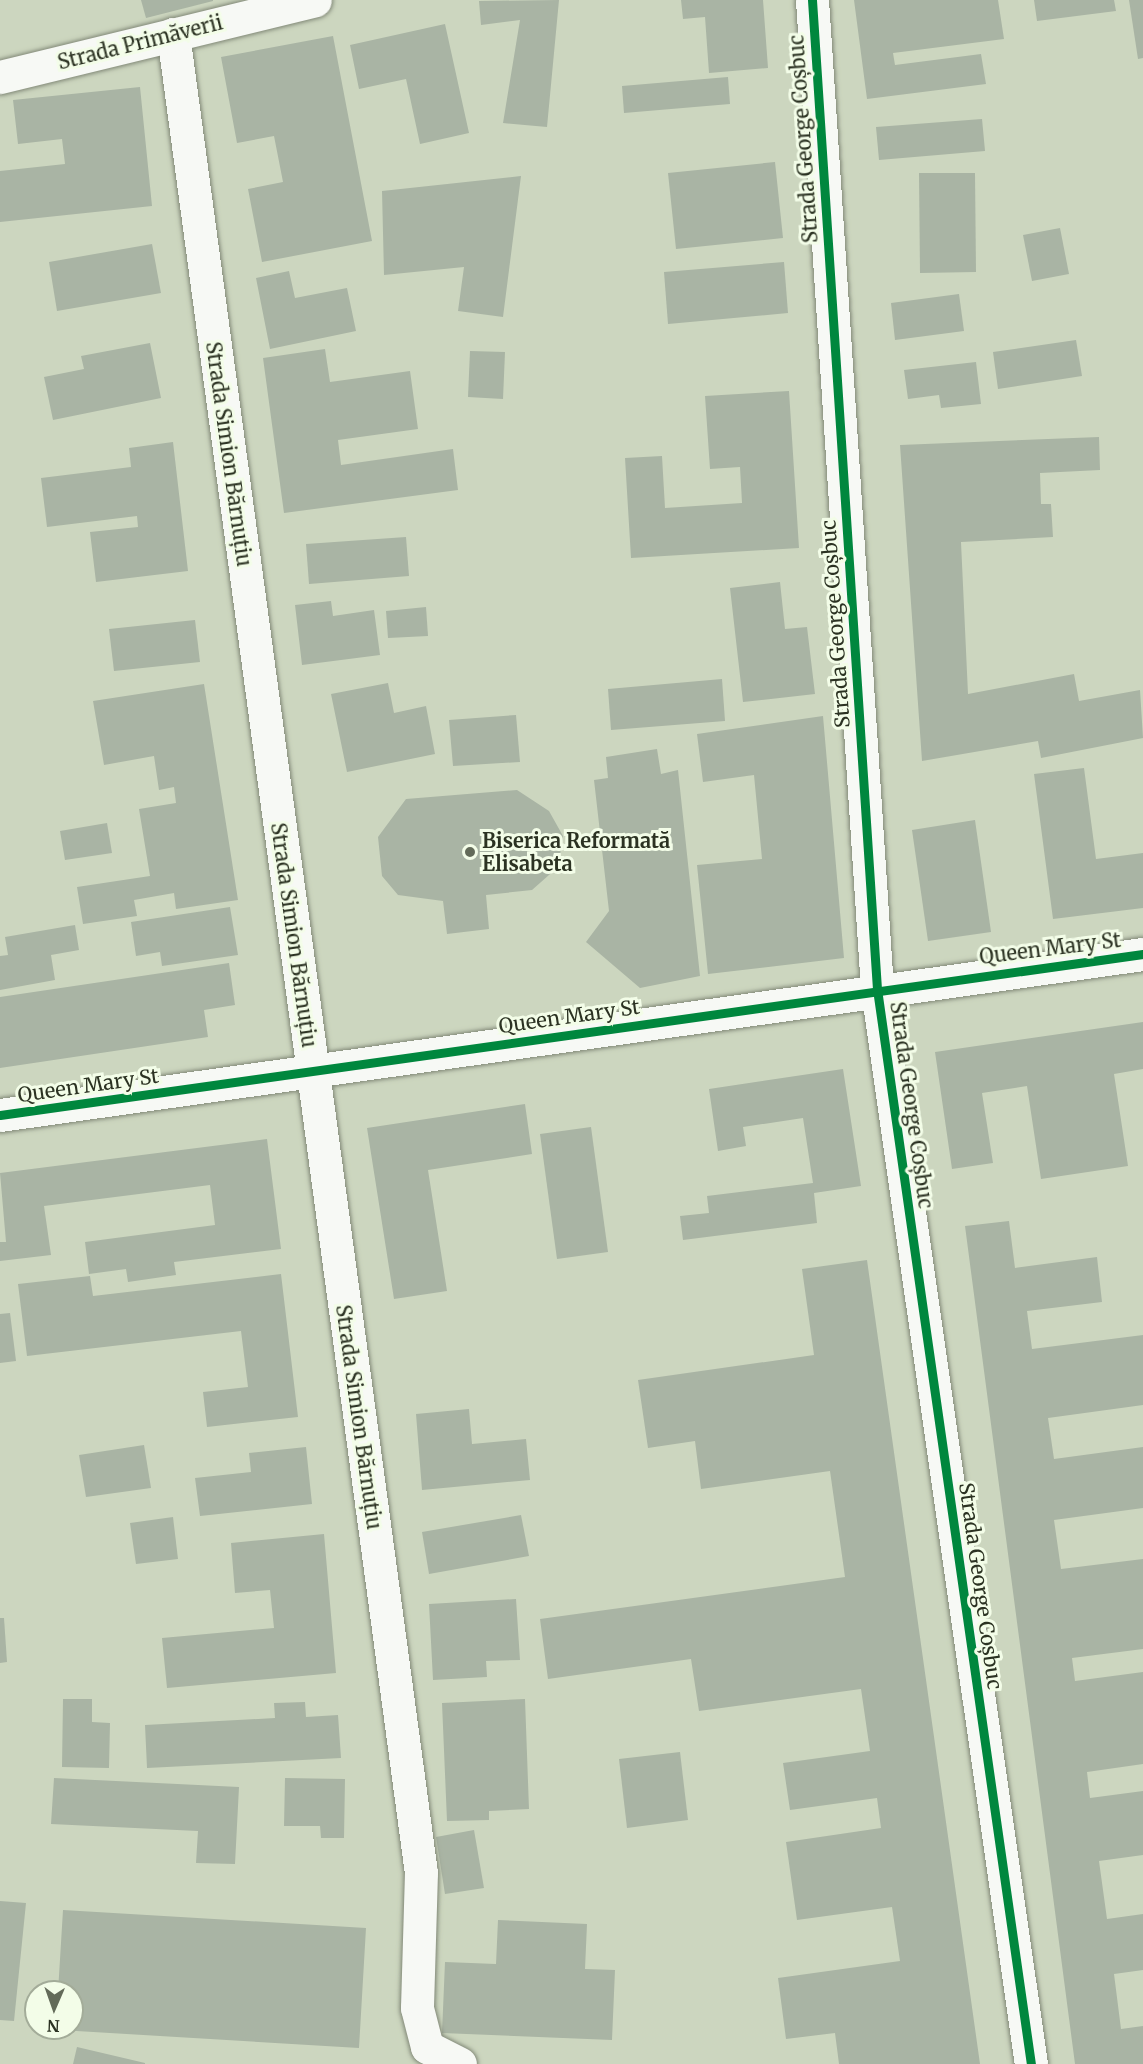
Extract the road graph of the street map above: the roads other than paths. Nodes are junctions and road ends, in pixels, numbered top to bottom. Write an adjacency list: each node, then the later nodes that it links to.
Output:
1 (315, 0): 3 (street, Strada Primăverii)
2 (812, 0): 6 (street, Strada George Coșbuc)
3 (173, 34): 4 (street, Strada Primăverii); 7 (street, Strada Simion Bărnuțiu)
4 (0, 77)
5 (1143, 954): 6 (street, Queen Mary St)
6 (878, 989): 7 (street, Queen Mary St); 10 (street, Strada George Coșbuc)
7 (312, 1072): 8 (street, Queen Mary St); 9 (street, Strada Simion Bărnuțiu)
8 (0, 1115)
9 (460, 2064)
10 (1031, 2064)

